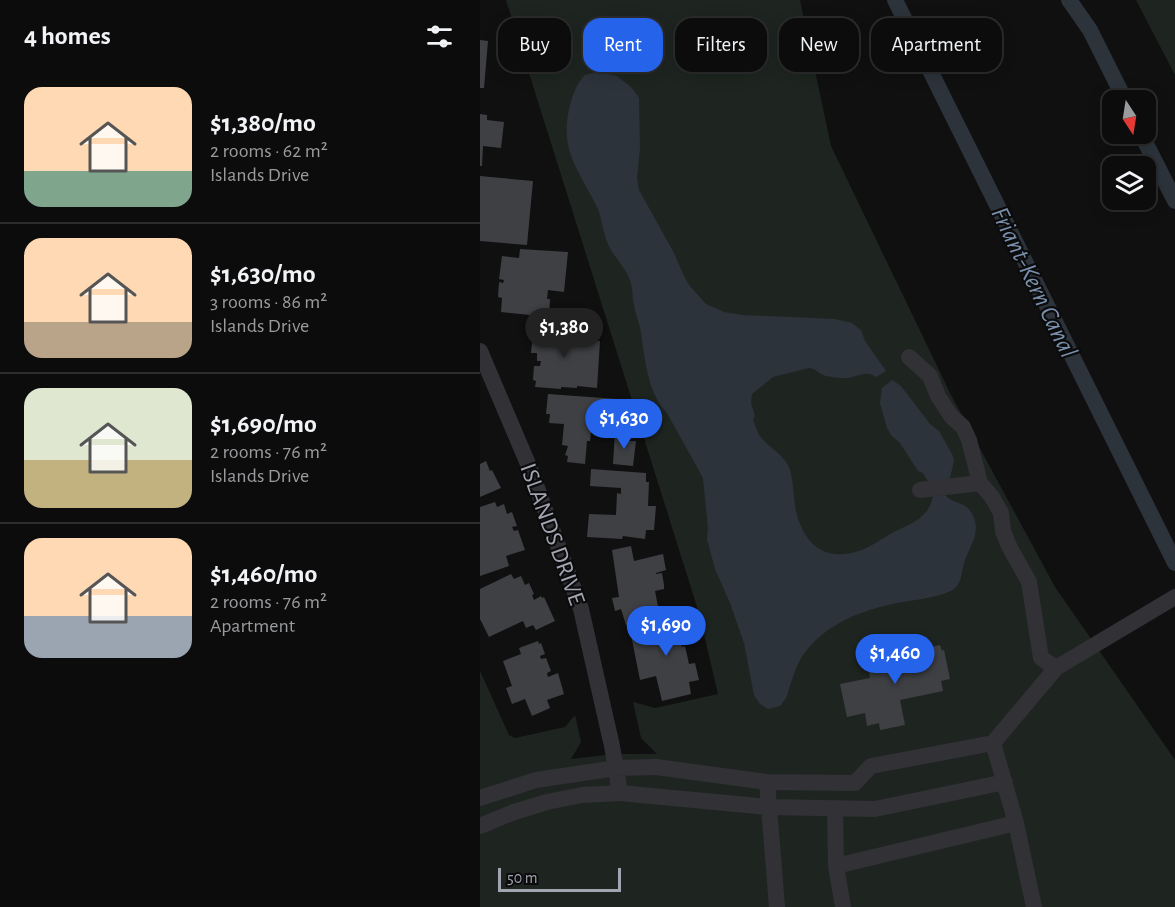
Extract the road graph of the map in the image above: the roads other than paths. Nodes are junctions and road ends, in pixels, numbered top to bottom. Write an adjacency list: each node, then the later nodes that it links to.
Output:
1 (480, 351): 8 (street, ISLANDS DRIVE)
2 (909, 357): 3 (street)
3 (980, 483): 4 (street); 6 (street)
4 (920, 490)
5 (1175, 597): 6 (street)
6 (1056, 668): 7 (street)
7 (993, 742): 10 (street); 11 (street)
8 (615, 768): 9 (street); 12 (street, ISLANDS DRIVE); 13 (street)
9 (767, 782): 11 (street); 14 (street)
10 (1005, 782): 16 (street); 17 (street)
11 (855, 783): 16 (street)
12 (620, 793): 14 (street); 18 (street)
13 (480, 798)
14 (768, 807): 15 (street); 20 (street)
15 (834, 808): 16 (street); 19 (street)
16 (858, 809)
17 (1016, 823): 19 (street); 22 (street)
18 (480, 826)
19 (836, 866): 21 (street)
20 (777, 907)
21 (843, 907)
22 (1034, 907)

